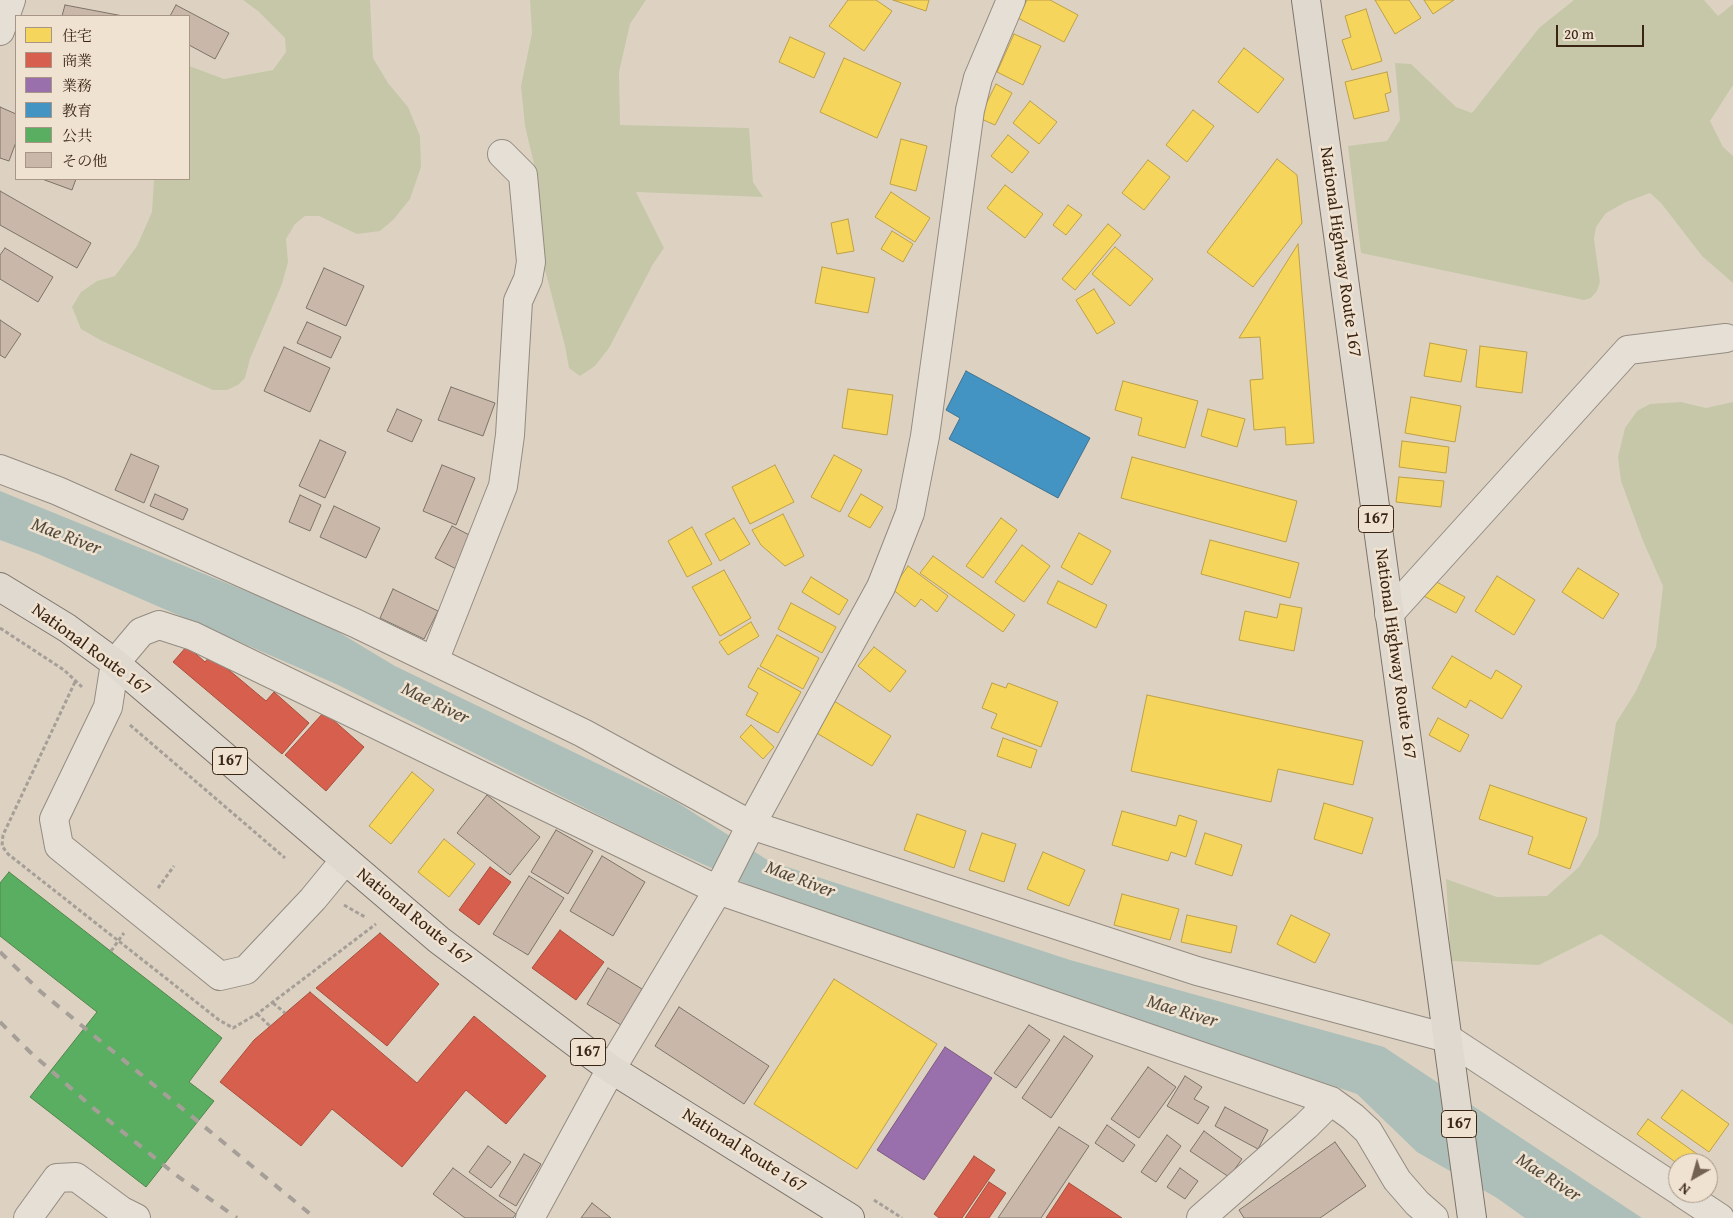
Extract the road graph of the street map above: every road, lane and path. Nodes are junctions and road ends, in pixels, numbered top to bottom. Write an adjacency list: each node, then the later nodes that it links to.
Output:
1 (11, 0): 4 (street)
2 (1011, 0): 15 (street)
3 (1306, 0): 9 (highway, National Highway Route 167 / 167)
4 (0, 31)
5 (502, 154): 11 (street)
6 (1726, 338): 9 (street)
7 (0, 469): 11 (street)
8 (0, 587): 12 (highway, National Route 167 / 167)
9 (1389, 614): 27 (highway, National Highway Route 167 / 167)
10 (0, 628): 13 (path)
11 (434, 661): 15 (street)
12 (115, 663): 17 (highway, National Route 167 / 167); 17 (street); 19 (street)
13 (75, 682)
14 (127, 722): 16 (path)
15 (751, 825): 19 (street); 27 (street)
16 (286, 858)
17 (345, 860): 28 (highway, National Route 167 / 167)
18 (174, 866): 20 (path)
19 (718, 890): 28 (street); 29 (street)
20 (155, 892)
21 (128, 928): 22 (path)
22 (111, 951)
23 (273, 1003): 24 (path)
24 (285, 1013)
25 (257, 1014): 26 (path)
26 (270, 1026)
27 (1447, 1038): 30 (street); 32 (highway, National Highway Route 167 / 167)
28 (611, 1069): 35 (street); 36 (highway, National Route 167 / 167)
29 (1331, 1101): 37 (street); 38 (street)
30 (1668, 1183)
31 (1697, 1203): 39 (street)
32 (1472, 1214)
33 (28, 1218): 34 (street)
34 (136, 1218)
35 (530, 1218)
36 (850, 1218)
37 (1201, 1218)
38 (1434, 1218)
39 (1720, 1218)

